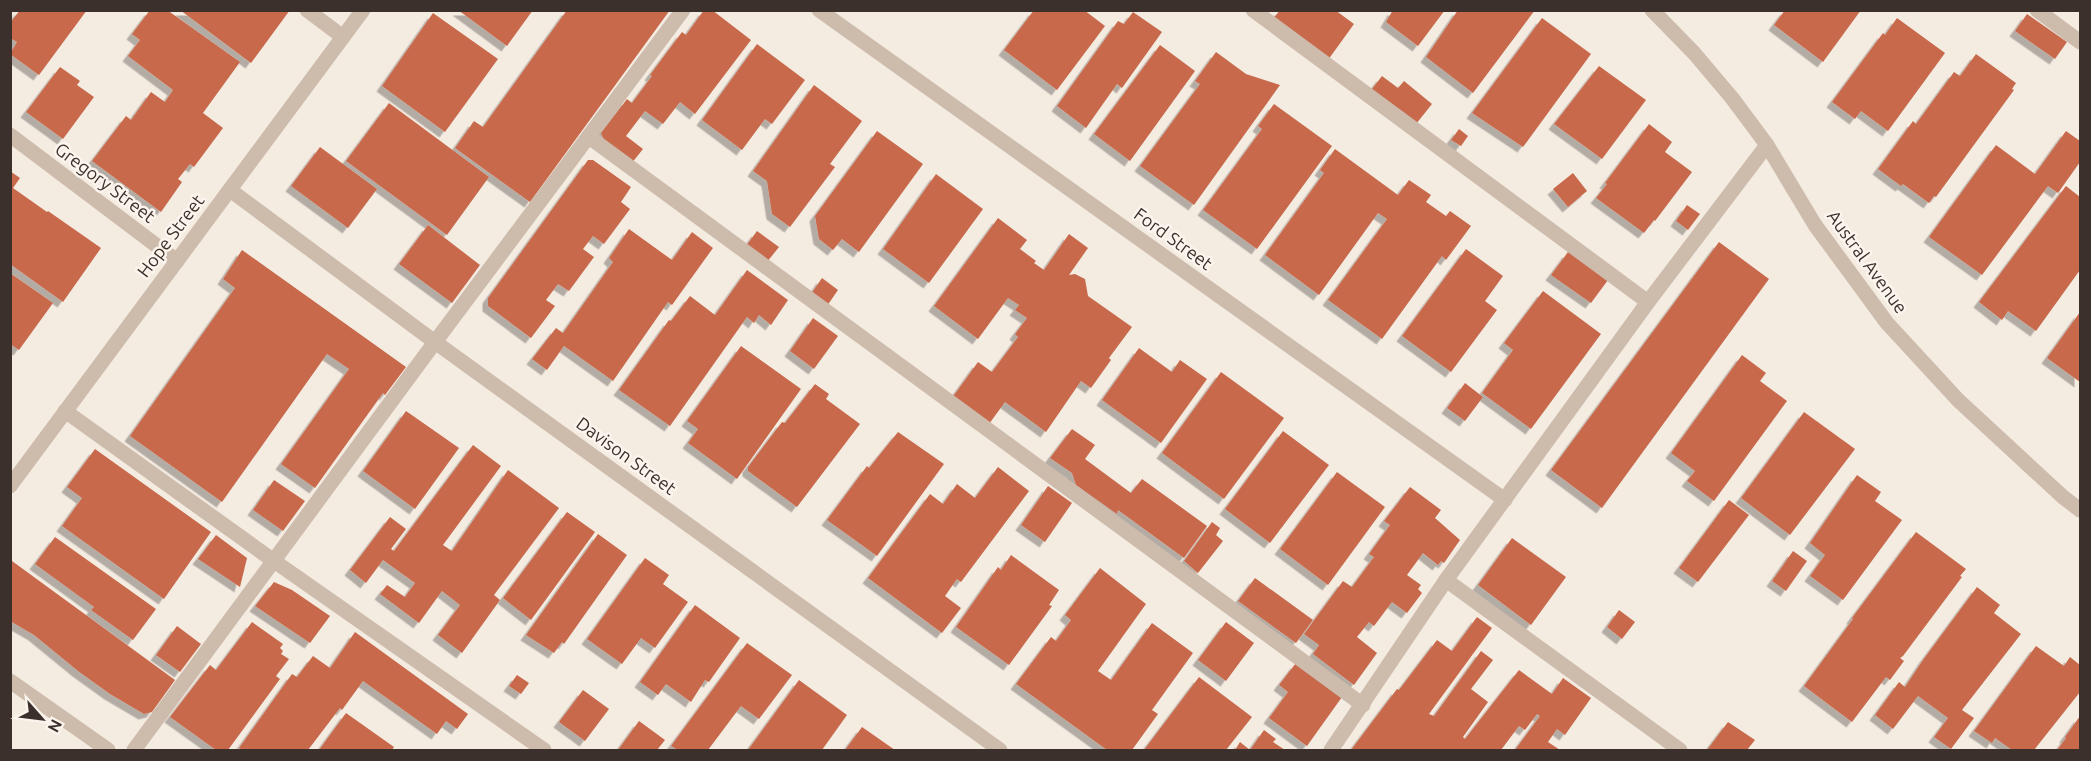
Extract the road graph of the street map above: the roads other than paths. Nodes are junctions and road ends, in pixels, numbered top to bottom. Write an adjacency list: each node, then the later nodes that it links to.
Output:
1 (307, 10): 8 (street)
2 (363, 10): 8 (street, Hope Street)
3 (683, 10): 11 (street)
4 (819, 10): 19 (street, Ford Street)
5 (1252, 10): 15 (street)
6 (1652, 10): 12 (street, Austral Avenue)
7 (2037, 10): 9 (street)
8 (343, 37): 13 (street, Hope Street)
9 (2080, 42)
10 (10, 135): 14 (street, Gregory Street)
11 (589, 137): 16 (street); 24 (street)
12 (1767, 145): 15 (street); 20 (street, Austral Avenue)
13 (230, 190): 14 (street, Hope Street); 16 (street, Davison Street)
14 (177, 261): 17 (street, Hope Street)
15 (1648, 302): 19 (street)
16 (435, 342): 21 (street); 28 (street, Davison Street)
17 (65, 411): 18 (street, Hope Street); 21 (street)
18 (10, 486)
19 (1505, 500): 22 (street)
20 (2080, 510)
21 (274, 561): 26 (street); 27 (street)
22 (1446, 580): 24 (street); 30 (street)
23 (10, 681): 25 (street)
24 (1363, 705): 29 (street)
25 (108, 750)
26 (134, 750)
27 (544, 750)
28 (1000, 750)
29 (1331, 750)
30 (1680, 750)

